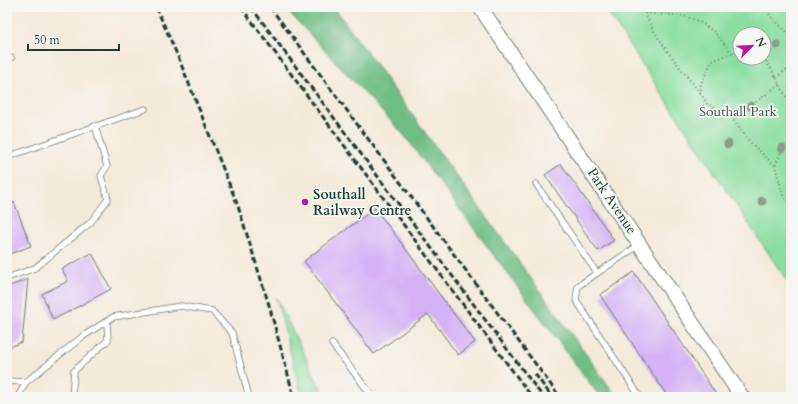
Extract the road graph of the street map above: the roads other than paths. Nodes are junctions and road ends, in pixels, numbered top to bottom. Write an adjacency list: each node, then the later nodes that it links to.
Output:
1 (480, 7): 6 (street, Park Avenue)
2 (145, 109): 3 (lane)
3 (95, 126): 4 (lane); 8 (lane)
4 (7, 157)
5 (536, 184): 7 (lane)
6 (641, 244): 7 (lane); 18 (street, Park Avenue)
7 (597, 273): 17 (lane)
8 (7, 278)
9 (107, 321): 12 (lane); 14 (lane); 15 (lane)
10 (332, 344): 16 (lane)
11 (7, 381): 12 (lane)
12 (26, 382): 13 (lane)
13 (18, 397)
14 (72, 397)
15 (250, 397)
16 (373, 397)
17 (640, 397)
18 (742, 397)

